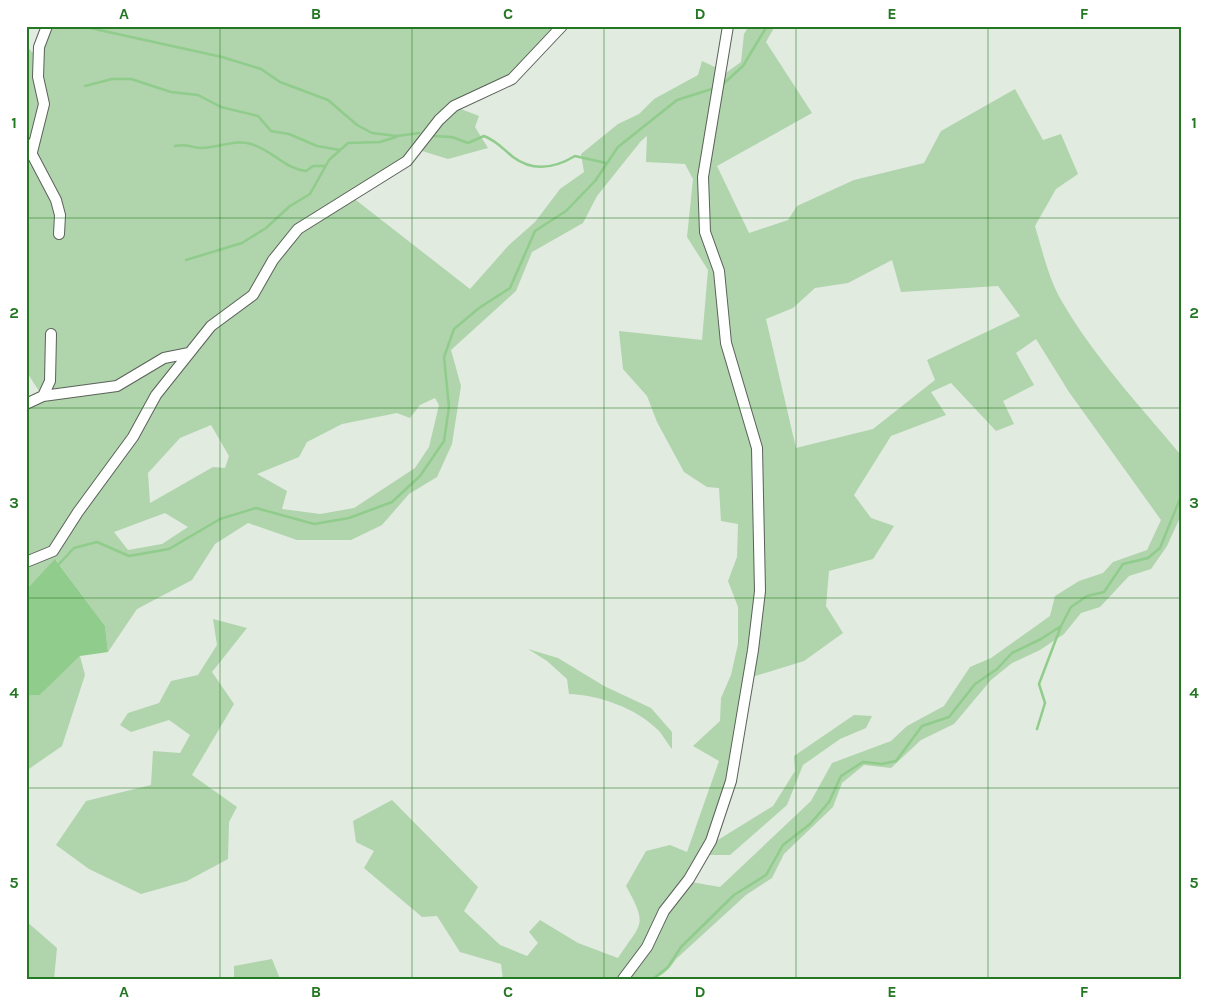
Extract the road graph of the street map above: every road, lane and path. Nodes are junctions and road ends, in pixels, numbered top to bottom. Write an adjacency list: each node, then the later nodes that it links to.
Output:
1 (47, 26): 4 (street)
2 (562, 26): 7 (street)
3 (728, 26): 11 (street)
4 (29, 147): 5 (street)
5 (59, 234)
6 (51, 334): 8 (street)
7 (189, 353): 8 (street); 10 (street)
8 (43, 396): 9 (street)
9 (26, 404)
10 (26, 562)
11 (623, 979)

